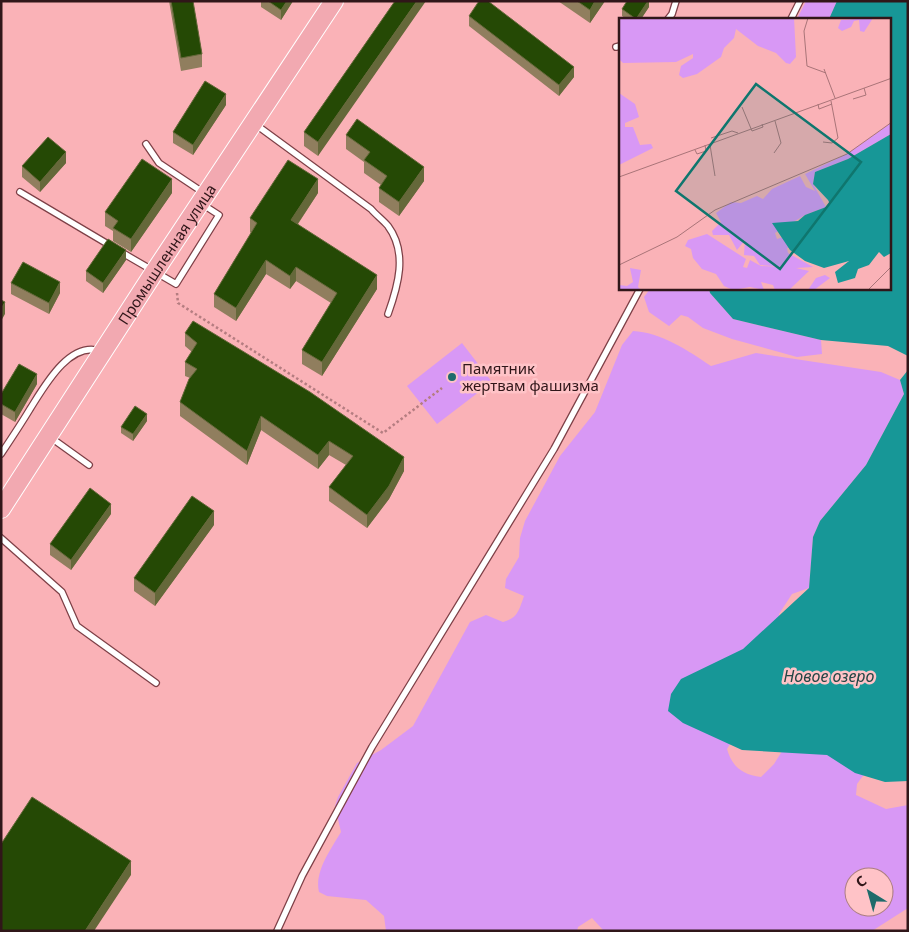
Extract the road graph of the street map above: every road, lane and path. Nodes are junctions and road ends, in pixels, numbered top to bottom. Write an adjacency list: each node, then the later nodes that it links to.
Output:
1 (334, 1): 6 (main road, Промышленная улица)
2 (676, 1): 4 (lane)
3 (800, 1): 5 (lane)
4 (669, 18)
5 (792, 18)
6 (253, 122): 9 (main road, Промышленная улица); 13 (lane)
7 (146, 144): 9 (lane)
8 (20, 192): 10 (lane)
9 (203, 199): 10 (main road, Промышленная улица); 11 (lane)
10 (155, 272): 11 (lane); 14 (main road, Промышленная улица)
11 (176, 284): 15 (path)
12 (639, 290): 22 (lane)
13 (388, 314)
14 (102, 352): 16 (main road, Промышленная улица); 17 (lane)
15 (442, 388)
16 (48, 436): 18 (lane); 19 (main road, Промышленная улица)
17 (1, 454)
18 (90, 465)
19 (1, 508)
20 (1, 538): 21 (lane)
21 (156, 683)
22 (277, 931)

